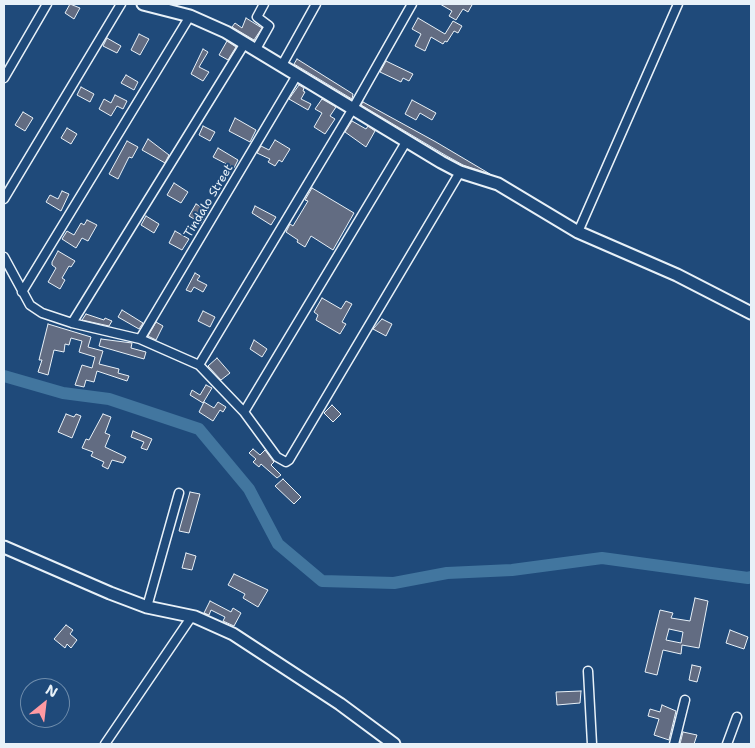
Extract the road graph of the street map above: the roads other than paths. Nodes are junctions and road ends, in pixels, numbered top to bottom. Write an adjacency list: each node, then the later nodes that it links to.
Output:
1 (47, 4): 13 (street)
2 (121, 4): 17 (street)
3 (143, 4): 8 (street)
4 (264, 4): 10 (street)
5 (316, 4): 11 (street)
6 (412, 4): 14 (street)
7 (678, 4): 18 (street)
8 (190, 16): 9 (street); 20 (street)
9 (245, 42): 10 (street); 22 (street)
10 (256, 49): 11 (street)
11 (282, 65): 12 (street)
12 (297, 75): 14 (street); 23 (street, Tindalo Street)
13 (4, 78)
14 (352, 110): 15 (street); 24 (street)
15 (406, 142): 16 (street); 25 (street)
16 (460, 172): 18 (street); 25 (street)
17 (4, 199)
18 (578, 232): 21 (street)
19 (4, 257): 20 (street)
20 (22, 292): 22 (street)
21 (751, 312)
22 (72, 323): 23 (street)
23 (140, 340): 24 (street)
24 (199, 365): 25 (street)
25 (244, 412)
26 (179, 492): 28 (street)
27 (4, 547): 28 (street)
28 (147, 607): 29 (street)
29 (192, 616): 33 (street); 34 (street)
30 (588, 671): 35 (street)
31 (685, 700): 36 (street)
32 (737, 717): 37 (street)
33 (105, 744)
34 (394, 744)
35 (592, 744)
36 (674, 744)
37 (727, 744)

